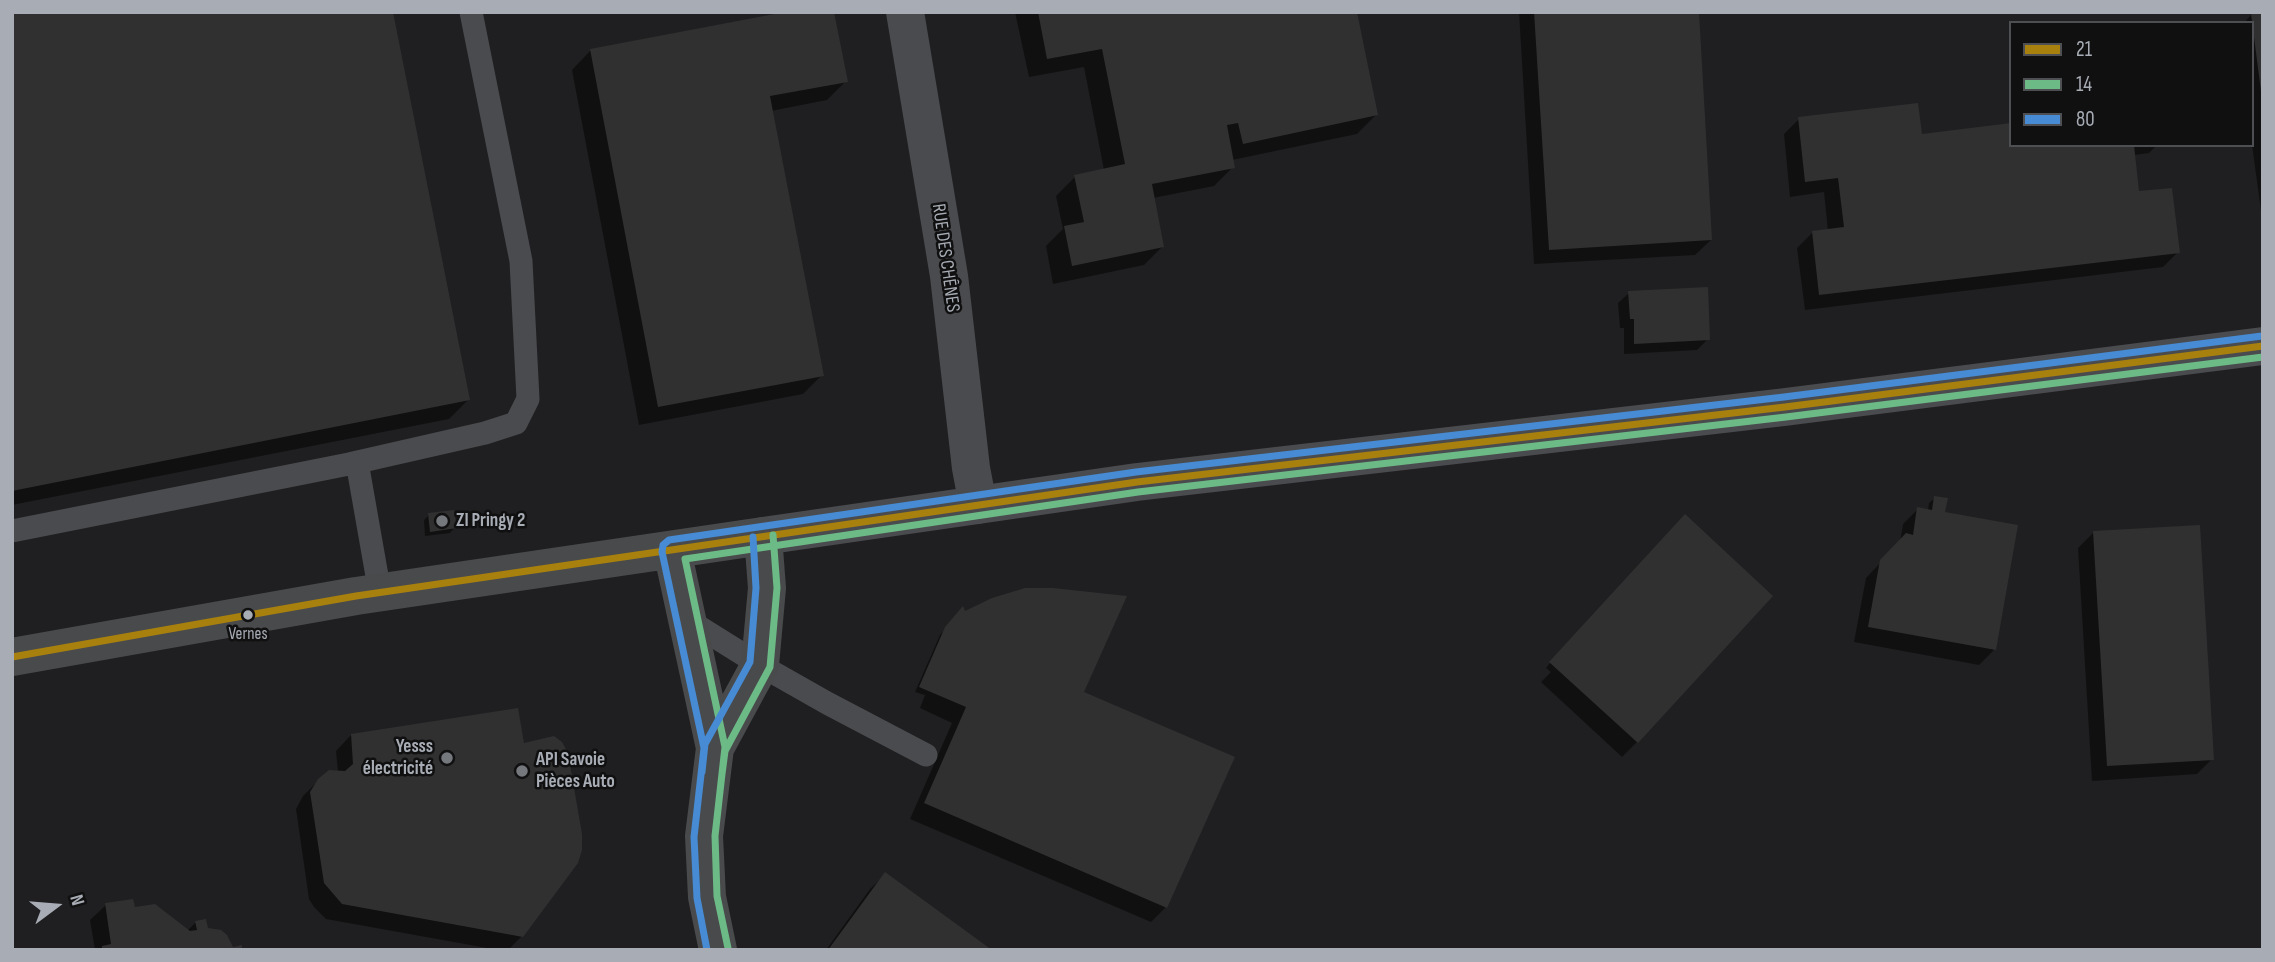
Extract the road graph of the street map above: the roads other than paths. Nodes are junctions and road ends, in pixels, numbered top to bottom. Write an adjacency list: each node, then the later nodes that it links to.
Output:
1 (471, 12): 4 (lane)
2 (905, 12): 5 (street, RUE DES CHÊNES)
3 (2263, 346): 5 (street)
4 (356, 462): 6 (lane); 9 (lane)
5 (978, 505): 7 (street)
6 (12, 531)
7 (763, 536): 8 (street); 12 (street)
8 (672, 550): 9 (street); 10 (street)
9 (380, 593): 11 (street)
10 (688, 620): 12 (lane); 13 (street)
11 (12, 657)
12 (760, 665): 13 (street); 14 (lane)
13 (715, 748): 15 (street)
14 (926, 755)
15 (718, 950)

